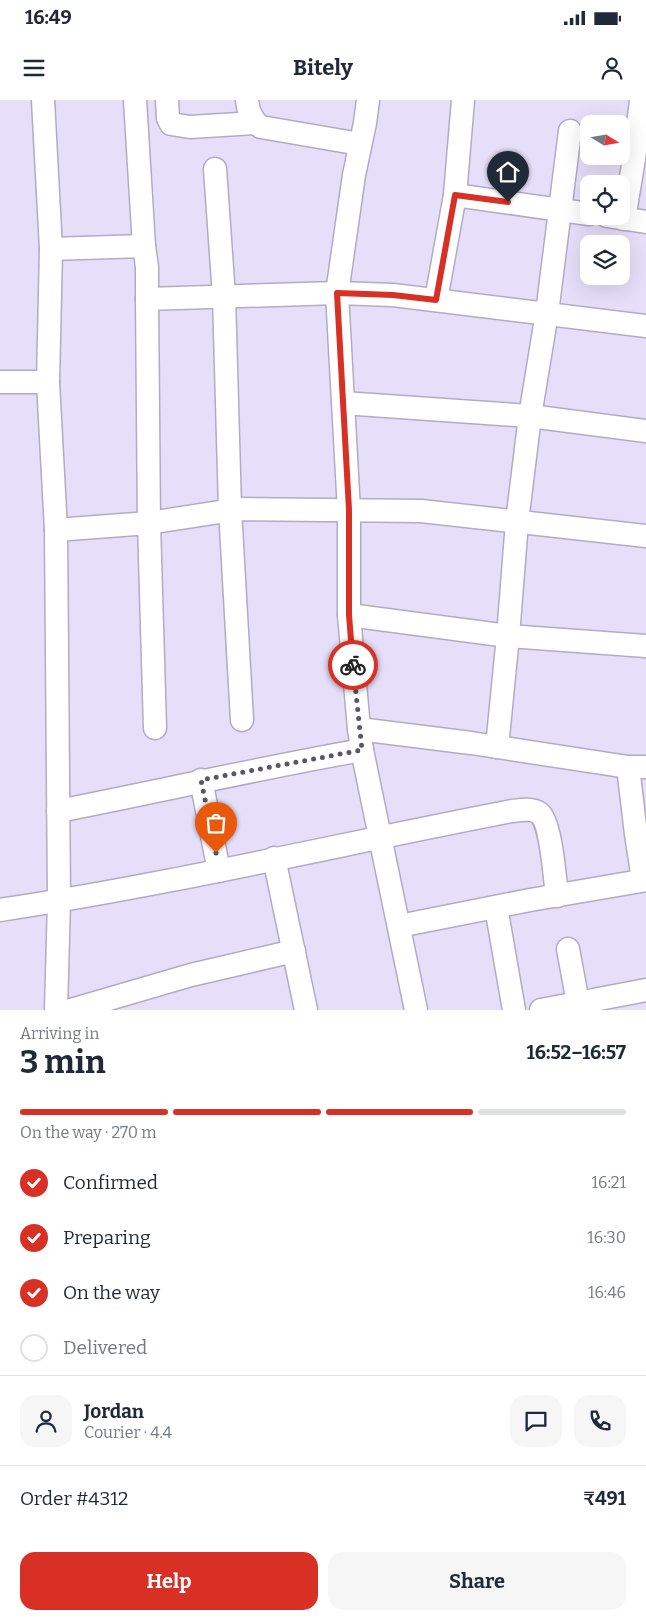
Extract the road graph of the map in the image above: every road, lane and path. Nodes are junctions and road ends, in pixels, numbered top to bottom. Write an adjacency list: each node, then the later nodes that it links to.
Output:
1 (43, 100): 19 (street)
2 (135, 100): 18 (street)
3 (167, 100): 8 (street)
4 (247, 100): 8 (street)
5 (368, 100): 10 (street)
6 (464, 100): 13 (street)
7 (641, 100): 12 (street)
8 (255, 123): 10 (street)
9 (570, 131): 14 (street)
10 (360, 144): 20 (street)
11 (215, 169): 21 (street)
12 (629, 175)
13 (455, 195): 14 (street); 23 (street)
14 (561, 210): 15 (street); 24 (street)
15 (580, 213)
16 (630, 220): 17 (street)
17 (646, 222)
18 (144, 246): 19 (street); 22 (street)
19 (51, 249): 27 (street)
20 (337, 293): 21 (street); 23 (street); 28 (street)
21 (224, 296): 22 (street); 31 (street)
22 (147, 299): 34 (street)
23 (436, 300): 24 (street)
24 (547, 313): 25 (street); 29 (street)
25 (646, 326)
26 (0, 382): 27 (street)
27 (48, 382): 35 (street)
28 (343, 403): 29 (street); 32 (street)
29 (530, 416): 30 (street); 33 (street)
30 (646, 431)
31 (230, 509): 32 (street); 34 (street); 40 (street)
32 (349, 510): 33 (street); 37 (street)
33 (518, 522): 36 (street); 38 (street)
34 (149, 523): 35 (street); 41 (street)
35 (56, 530): 46 (street)
36 (646, 536)
37 (349, 615): 38 (street); 42 (street)
38 (508, 636): 39 (street); 43 (street)
39 (646, 646)
40 (242, 720)
41 (155, 728)
42 (361, 739): 43 (street); 45 (street); 47 (street)
43 (497, 747): 44 (street)
44 (637, 767): 50 (street)
45 (201, 780): 46 (street); 49 (street)
46 (58, 811): 52 (street)
47 (379, 836): 48 (street); 51 (street); 55 (street)
48 (274, 858): 49 (street); 57 (street)
49 (219, 871): 52 (street)
50 (645, 880): 51 (street)
51 (557, 896): 53 (street)
52 (59, 901): 54 (street); 60 (street)
53 (496, 907): 55 (street); 64 (street)
54 (0, 910)
55 (399, 926): 63 (street)
56 (568, 949): 59 (street)
57 (294, 951): 61 (street); 62 (street)
58 (646, 990): 59 (street)
59 (578, 1002): 65 (street)
60 (56, 1010)
61 (71, 1010)
62 (306, 1010)
63 (416, 1010)
64 (514, 1010)
65 (541, 1010)

